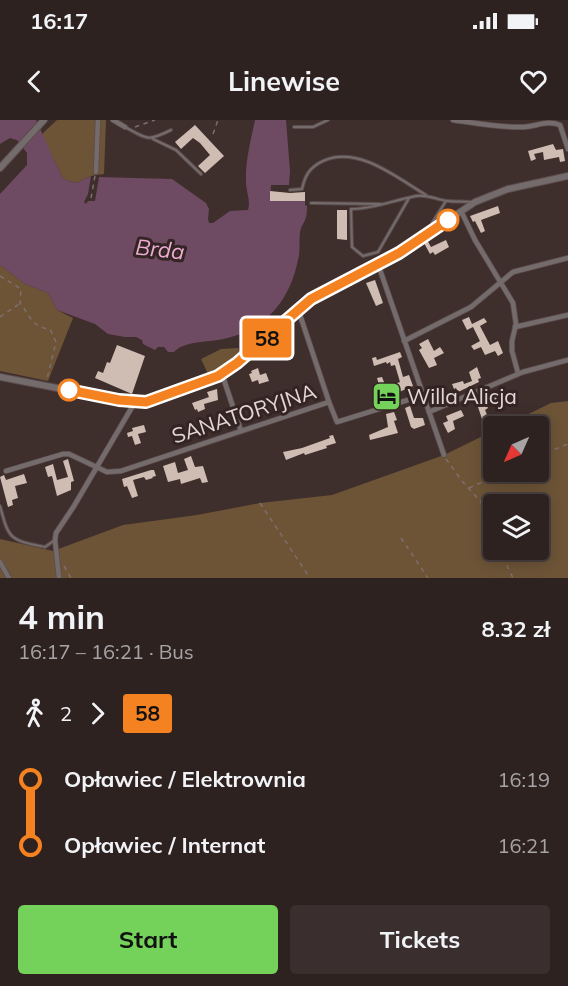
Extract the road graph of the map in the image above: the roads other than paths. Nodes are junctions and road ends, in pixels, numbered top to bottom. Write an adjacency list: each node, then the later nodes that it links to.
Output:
1 (44, 120): 11 (street)
2 (99, 120): 12 (street)
3 (113, 120): 6 (street)
4 (328, 120): 7 (lane)
5 (453, 120): 10 (street)
6 (125, 127): 9 (lane)
7 (294, 127)
8 (171, 130): 9 (lane)
9 (153, 139): 13 (lane)
10 (568, 149)
11 (0, 168)
12 (96, 172)
13 (201, 174)
14 (568, 176): 19 (street)
15 (290, 190): 16 (lane)
16 (426, 195): 17 (lane); 18 (lane)
17 (409, 198): 21 (lane); 21 (lane)
18 (446, 201): 19 (lane); 23 (lane)
19 (475, 202): 22 (street)
20 (311, 203): 21 (lane)
21 (382, 205)
22 (461, 211): 25 (street); 26 (street)
23 (432, 223)
24 (568, 258): 26 (street)
25 (378, 264): 27 (street); 30 (street)
26 (500, 282): 29 (street); 30 (street)
27 (298, 309): 33 (street); 37 (street)
28 (568, 315): 29 (street)
29 (515, 327): 32 (street)
30 (404, 341): 35 (street)
31 (568, 360): 32 (street)
32 (518, 373): 38 (street)
33 (222, 374): 36 (street); 39 (street)
34 (0, 377): 36 (street)
35 (424, 394): 37 (street, SANATORYJNA); 38 (street)
36 (135, 402): 41 (street)
37 (329, 402): 39 (street, SANATORYJNA)
38 (429, 412): 40 (street)
39 (241, 431): 41 (street, SANATORYJNA)
40 (444, 455)
41 (97, 467): 42 (street, SANATORYJNA); 44 (street)
42 (3, 471)
43 (0, 506): 44 (lane)
44 (55, 540): 47 (street)
45 (0, 562): 46 (street)
46 (9, 578)
47 (59, 578)

